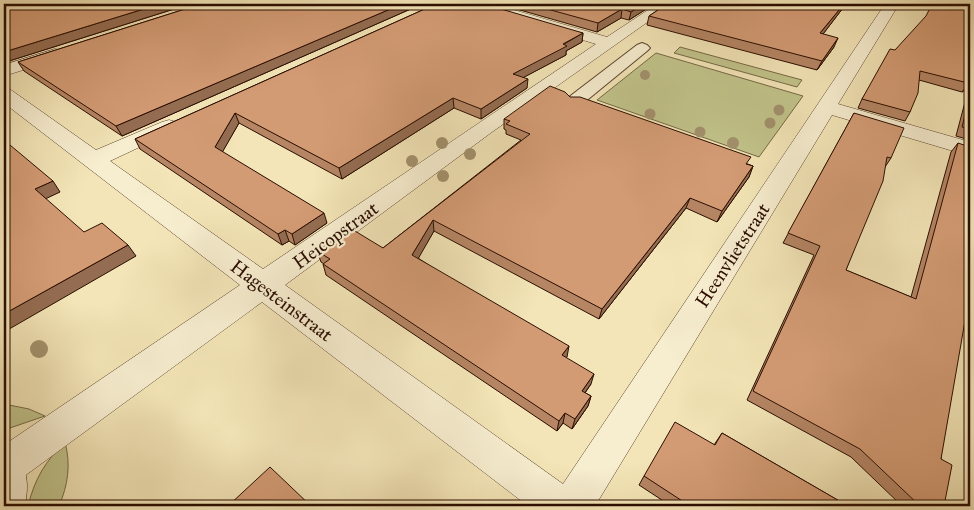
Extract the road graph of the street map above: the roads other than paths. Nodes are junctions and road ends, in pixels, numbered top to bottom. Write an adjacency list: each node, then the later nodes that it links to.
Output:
1 (478, 4): 4 (street)
2 (666, 4): 4 (street, Heicopstraat)
3 (892, 4): 10 (street, Heenvlietstraat)
4 (610, 43): 14 (street, Heicopstraat)
5 (74, 48): 7 (street)
6 (642, 48): 9 (street)
7 (4, 71)
8 (4, 94): 13 (street, Hagesteinstraat)
9 (575, 101)
10 (826, 107): 12 (street); 18 (street, Heenvlietstraat)
11 (184, 119): 13 (street)
12 (970, 149)
13 (93, 160): 14 (street, Hagesteinstraat)
14 (264, 286): 15 (street, Heicopstraat); 17 (street, Hagesteinstraat)
15 (4, 466): 16 (street)
16 (5, 506)
17 (560, 506)
18 (572, 506)

